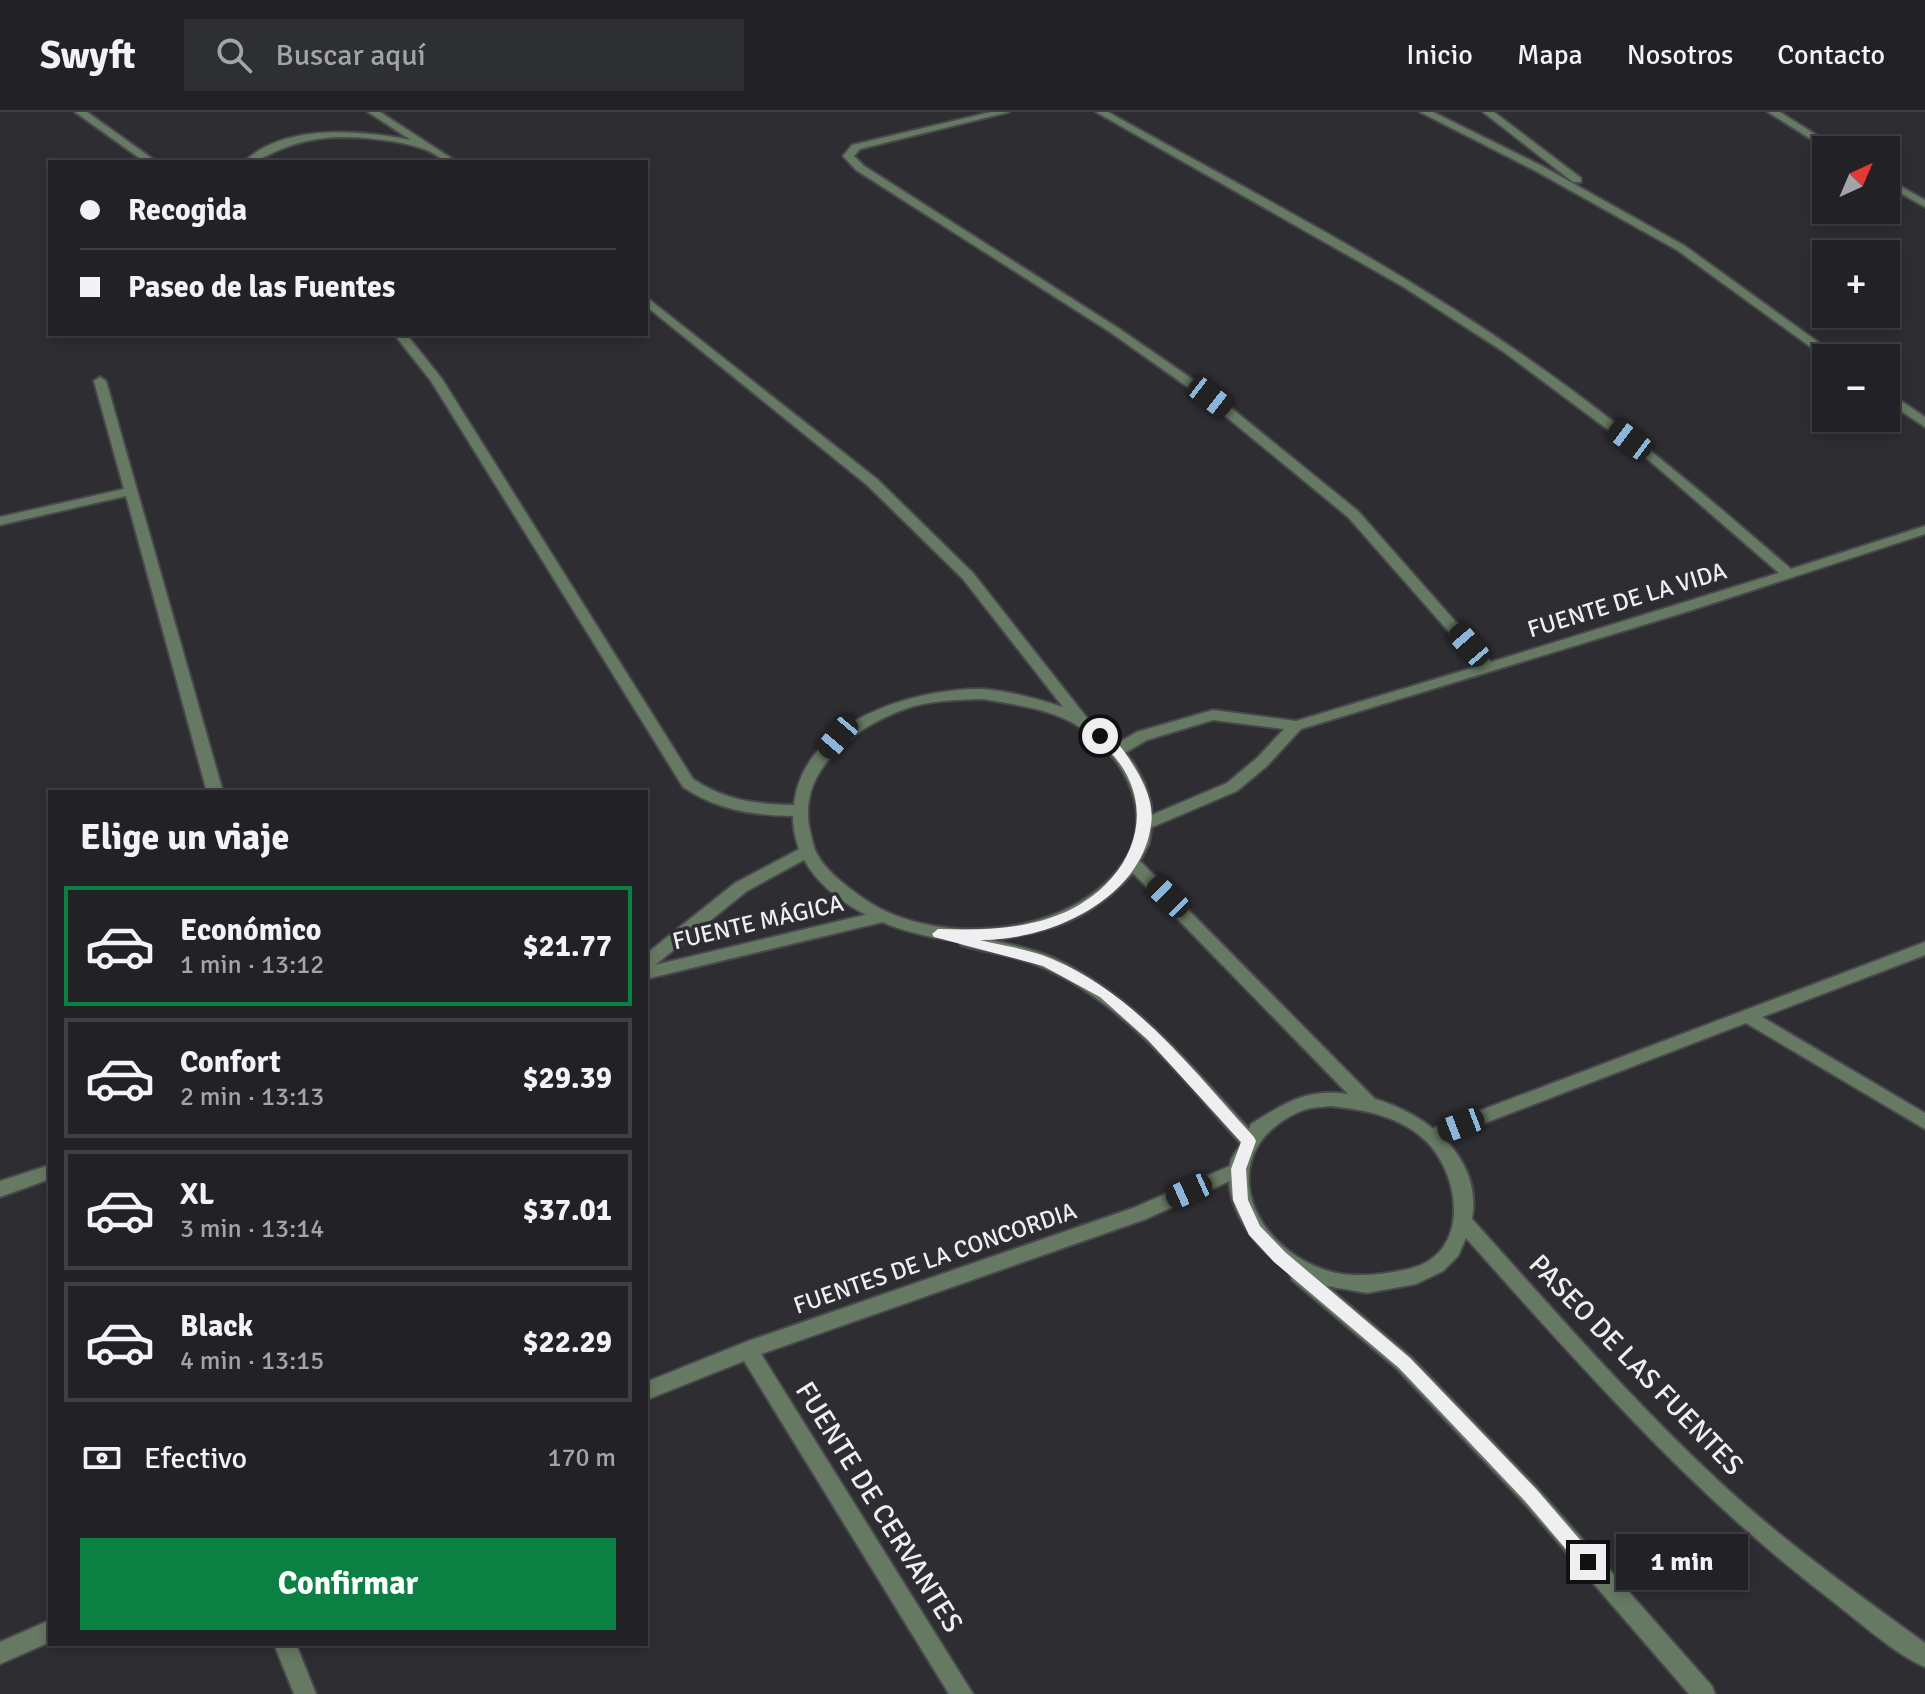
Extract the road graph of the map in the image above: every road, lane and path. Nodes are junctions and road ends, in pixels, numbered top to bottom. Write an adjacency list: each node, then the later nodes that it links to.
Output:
1 (80, 112): 10 (street)
2 (373, 112): 9 (street)
3 (1004, 112): 26 (street)
4 (1101, 112): 25 (street)
5 (1425, 112): 15 (street)
6 (1488, 112): 15 (street)
7 (1773, 112): 8 (street)
8 (1812, 136)
9 (431, 148): 11 (street); 12 (street)
10 (149, 160)
11 (251, 160)
12 (449, 160)
13 (1900, 189): 14 (street)
14 (1925, 204)
15 (1619, 212): 18 (street)
16 (648, 302): 27 (street)
17 (402, 336): 31 (street)
18 (1815, 344)
19 (100, 381): 22 (street)
20 (1900, 405): 21 (street)
21 (1925, 423)
22 (130, 491): 23 (street); 30 (street)
23 (0, 521)
24 (1925, 530): 25 (street, FUENTE DE LA VIDA)
25 (1789, 574): 26 (street, FUENTE DE LA VIDA)
26 (1488, 667): 28 (street, FUENTE DE LA VIDA)
27 (1082, 721): 29 (street); 31 (street)
28 (1296, 726): 29 (street, FUENTE DE LA VIDA); 32 (street, FUENTE DE LA VIDA)
29 (1118, 750): 32 (street)
30 (214, 790)
31 (799, 811): 33 (street)
32 (1145, 824): 34 (street)
33 (807, 851): 35 (street); 38 (street, FUENTE MÁGICA)
34 (1132, 863): 36 (street); 41 (street)
35 (881, 917): 36 (street); 39 (street, FUENTE MÁGICA)
36 (938, 934): 44 (street)
37 (1925, 948): 40 (street)
38 (648, 961)
39 (648, 973)
40 (1747, 1016): 42 (street); 43 (street)
41 (1368, 1103): 43 (street); 44 (street)
42 (1925, 1122)
43 (1432, 1136): 48 (street)
44 (1249, 1141): 45 (street)
45 (1239, 1169): 49 (street); 50 (street, FUENTES DE LA CONCORDIA)
46 (48, 1173): 47 (street)
47 (0, 1189)
48 (1464, 1223): 49 (street); 55 (street, PASEO DE LAS FUENTES)
49 (1280, 1257): 58 (street)
50 (748, 1350): 51 (street, FUENTES DE LA CONCORDIA); 57 (street, FUENTE DE CERVANTES)
51 (648, 1390)
52 (48, 1632): 54 (street)
53 (286, 1646): 56 (street)
54 (0, 1653)
55 (1925, 1656)
56 (305, 1694)
57 (962, 1694)
58 (1704, 1694)

